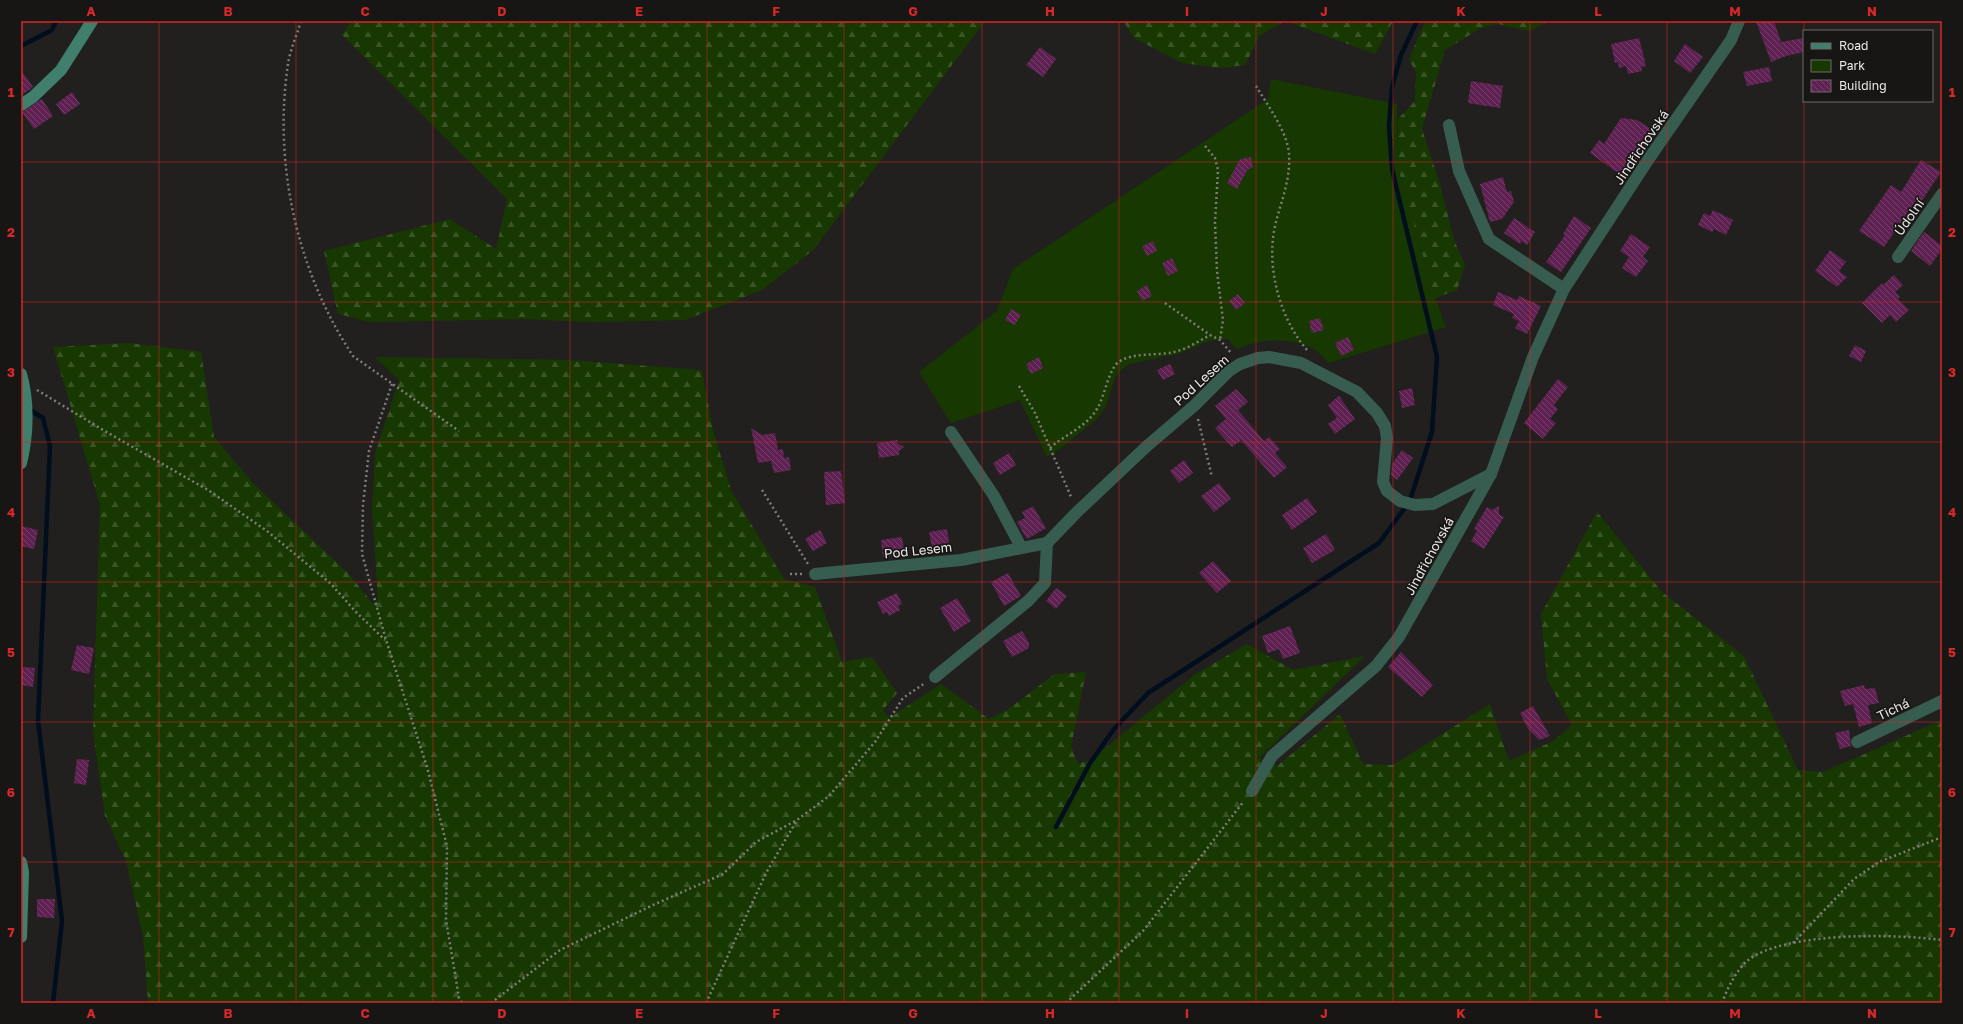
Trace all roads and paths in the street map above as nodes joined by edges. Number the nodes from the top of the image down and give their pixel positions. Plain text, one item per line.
1 (92, 21) edge
2 (301, 21) edge
3 (1739, 21) edge
4 (1256, 86) dead end
5 (21, 105) edge
6 (1449, 125) dead end
7 (1205, 146) dead end
8 (1942, 194) edge
9 (1898, 257) dead end
10 (1564, 289) junction
11 (1165, 303) dead end
12 (1210, 335) junction
13 (1220, 340) junction
14 (1312, 355) dead end
15 (1240, 364) junction
16 (392, 384) junction
17 (23, 385) edge
18 (1019, 386) dead end
19 (1195, 405) junction
20 (459, 431) dead end
21 (951, 432) dead end
22 (1050, 448) junction
23 (21, 463) edge
24 (1491, 474) junction
25 (1212, 477) dead end
26 (762, 490) dead end
27 (1077, 512) junction
28 (1047, 543) junction
29 (1022, 547) junction
30 (815, 574) joint
31 (386, 640) junction
32 (935, 677) joint
33 (1942, 701) edge
34 (1857, 742) dead end
35 (1252, 791) joint
36 (797, 820) junction
37 (1942, 837) edge
38 (21, 862) edge
39 (21, 937) edge
40 (1942, 940) edge
41 (1793, 943) junction
42 (462, 1003) edge
43 (491, 1003) edge
44 (706, 1003) edge
45 (1066, 1003) edge
46 (1722, 1003) edge

1 - 5 street
2 - 16 path
3 - 10 street, Jindřichovská
4 - 14 path
6 - 10 street
7 - 13 path
8 - 9 street, Údolní
10 - 24 street, Jindřichovská
11 - 12 path
12 - 13 path
12 - 22 path
13 - 15 path
15 - 19 street, Pod Lesem
15 - 24 street, Pod Lesem
16 - 20 path
16 - 31 path
17 - 23 street
17 - 31 path
18 - 22 path
19 - 25 path
19 - 27 street, Pod Lesem
21 - 29 street
22 - 27 path
24 - 35 street, Jindřichovská
26 - 30 path
27 - 28 street, Pod Lesem
28 - 29 street, Pod Lesem
28 - 32 street
29 - 30 street, Pod Lesem
31 - 42 path
32 - 36 path
33 - 34 street, Tichá
35 - 45 path
36 - 43 path
36 - 44 path
37 - 41 path
38 - 39 street
40 - 41 path
41 - 46 path

